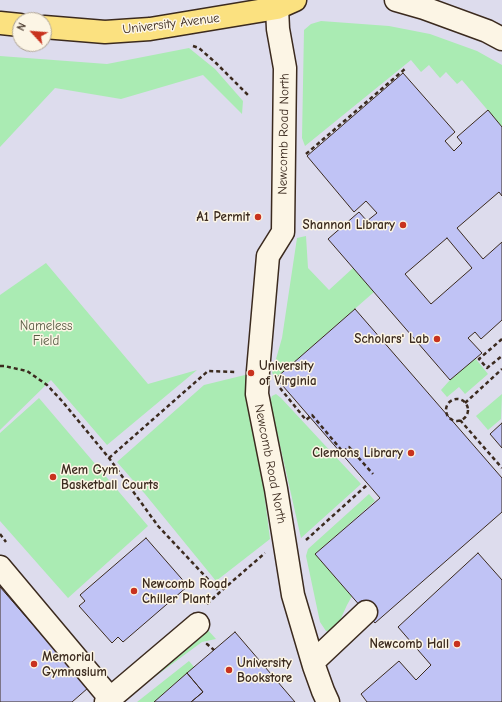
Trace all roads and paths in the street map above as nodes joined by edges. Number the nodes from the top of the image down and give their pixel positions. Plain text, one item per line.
1 (396, 0) edge
2 (286, 4) edge
3 (0, 23) edge
4 (12, 24) edge
5 (52, 28) edge
6 (497, 33) edge
7 (193, 46) dead end
8 (406, 68) dead end
9 (249, 96) dead end
10 (301, 150) dead end
11 (502, 339) edge
12 (502, 356) edge
13 (0, 366) edge
14 (502, 369) edge
15 (233, 372) dead end
16 (277, 384) dead end
17 (465, 403) junction
18 (460, 420) junction
19 (109, 458) junction
20 (502, 468) edge
21 (373, 474) dead end
22 (368, 484) dead end
23 (0, 534) edge
24 (6, 542) dead end
25 (302, 544) dead end
26 (266, 552) dead end
27 (0, 568) edge
28 (366, 612) dead end
29 (198, 624) dead end
30 (313, 662) junction
31 (108, 700) edge
32 (328, 702) edge

1 - 6 street
2 - 5 main road, University Avenue
2 - 30 street, Newcomb Road North
3 - 4 main road
7 - 9 path
8 - 10 path
11 - 12 path
13 - 19 path
14 - 17 path
15 - 19 path
16 - 21 path
17 - 18 path
17 - 18 path
18 - 20 path
19 - 26 path
22 - 25 path
23 - 24 path
27 - 31 street
28 - 30 street
29 - 31 street
30 - 32 street, Newcomb Road North

